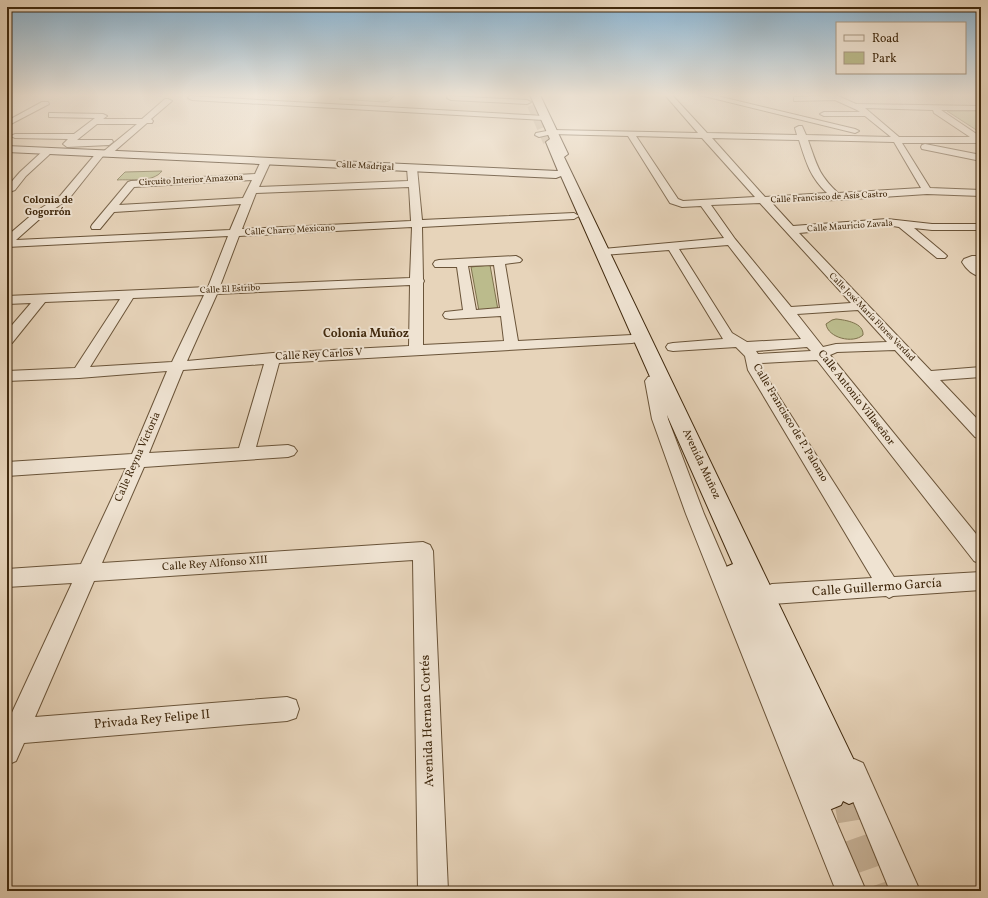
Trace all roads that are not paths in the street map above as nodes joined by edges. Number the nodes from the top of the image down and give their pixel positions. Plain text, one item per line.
1 (803, 136) edge
2 (71, 137) edge
3 (77, 137) joint
4 (125, 137) edge
5 (129, 137) edge
6 (566, 137) edge
7 (633, 137) edge
8 (706, 137) edge
9 (824, 137) edge
10 (883, 137) edge
11 (895, 137) edge
12 (548, 138) junction
13 (897, 140) junction
14 (980, 142) edge
15 (69, 143) junction
16 (7, 149) edge
17 (53, 151) junction
18 (108, 151) junction
19 (981, 158) edge
20 (266, 161) junction
21 (412, 168) junction
22 (556, 174) junction
23 (259, 177) junction
24 (414, 184) junction
25 (7, 190) edge
26 (252, 190) junction
27 (928, 191) junction
28 (981, 194) edge
29 (837, 197) junction
30 (247, 201) junction
31 (765, 201) junction
32 (705, 204) junction
33 (111, 209) junction
34 (574, 216) junction
35 (900, 223) junction
36 (417, 224) junction
37 (96, 227) dead end
38 (981, 227) edge
39 (790, 230) junction
40 (235, 233) junction
41 (731, 241) junction
42 (7, 243) edge
43 (597, 245) junction
44 (672, 246) junction
45 (941, 256) dead end
46 (516, 260) dead end
47 (981, 260) edge
48 (499, 261) junction
49 (462, 263) junction
50 (439, 264) dead end
51 (981, 273) edge
52 (418, 280) junction
53 (212, 289) junction
54 (130, 294) junction
55 (42, 298) junction
56 (7, 300) edge
57 (861, 306) junction
58 (787, 311) junction
59 (507, 312) junction
60 (470, 314) junction
61 (450, 315) dead end
62 (632, 339) junction
63 (7, 340) edge
64 (812, 342) junction
65 (512, 345) junction
66 (899, 346) junction
67 (673, 347) dead end
68 (416, 350) junction
69 (745, 350) junction
70 (822, 355) junction
71 (273, 358) junction
72 (177, 366) junction
73 (981, 372) edge
74 (79, 373) junction
75 (7, 376) edge
76 (928, 376) junction
77 (657, 379) junction
78 (981, 433) edge
79 (288, 451) dead end
80 (246, 453) junction
81 (138, 460) junction
82 (7, 469) edge
83 (423, 551) joint
84 (981, 555) edge
85 (87, 572) junction
86 (7, 578) edge
87 (981, 581) edge
88 (889, 588) junction
89 (772, 594) junction
90 (287, 709) dead end
91 (10, 738) edge
92 (839, 790) tunnel mouth
93 (433, 891) edge
94 (851, 891) edge
95 (905, 891) edge

1 - 29 street
2 - 3 street
3 - 15 street
4 - 18 street
5 - 18 street
6 - 12 street
7 - 32 street, Calle Francisco de Asís Castro
8 - 31 street, Calle José María Flores Verdad
9 - 13 street
10 - 13 street
11 - 13 street
12 - 22 street
12 - 43 street, Avenida Muñoz
13 - 14 street
13 - 19 street
13 - 27 street
15 - 17 street
15 - 18 street
16 - 17 street, Calle Madrigal
17 - 18 street, Calle Madrigal
17 - 25 street
18 - 20 street, Calle Madrigal
18 - 42 street
20 - 21 street, Calle Madrigal
20 - 23 street, Calle Reyna Victoria
21 - 22 street, Calle Madrigal
21 - 24 street
22 - 34 street
23 - 26 street, Calle Reyna Victoria
23 - 33 street, Circuito Interior Amazona
24 - 26 street
24 - 36 street
26 - 30 street, Calle Reyna Victoria
27 - 28 street, Calle Francisco de Asís Castro
27 - 29 street, Calle Francisco de Asís Castro
29 - 31 street, Calle Francisco de Asís Castro
30 - 33 street
30 - 40 street, Calle Reyna Victoria
31 - 32 street, Calle Francisco de Asís Castro
31 - 39 street, Calle José María Flores Verdad
32 - 41 street, Calle Antonio Villaseñor
33 - 37 street, Circuito Interior Amazona
34 - 36 street, Calle Charro Mexicano
34 - 43 street
35 - 38 street, Calle Mauricio Zavala
35 - 39 street, Calle Mauricio Zavala
35 - 45 street
36 - 40 street, Calle Charro Mexicano
36 - 52 street
39 - 57 street, Calle José María Flores Verdad
40 - 42 street, Calle Charro Mexicano
40 - 53 street, Calle Reyna Victoria
41 - 44 street
41 - 58 street, Calle Antonio Villaseñor
43 - 44 street
43 - 62 street, Avenida Muñoz
43 - 77 street, Avenida Muñoz
44 - 69 street, Calle Francisco de P. Palomo
46 - 48 street
47 - 51 street
48 - 49 street
48 - 59 street
49 - 50 street
49 - 60 street
52 - 53 street, Calle El Estribo
52 - 68 street
53 - 54 street, Calle El Estribo
53 - 72 street, Calle Reyna Victoria
54 - 55 street, Calle El Estribo
54 - 74 street
55 - 56 street, Calle El Estribo
55 - 63 street
57 - 58 street
57 - 66 street, Calle José María Flores Verdad
58 - 64 street, Calle Antonio Villaseñor
59 - 60 street
59 - 65 street
60 - 61 street
62 - 65 street, Calle Rey Carlos V
62 - 77 street, Avenida Muñoz
64 - 69 street
64 - 70 street, Calle Antonio Villaseñor
65 - 68 street, Calle Rey Carlos V
66 - 70 street
66 - 76 street, Calle José María Flores Verdad
67 - 69 street
68 - 71 street, Calle Rey Carlos V
69 - 70 street
69 - 88 street, Calle Francisco de P. Palomo
70 - 84 street, Calle Antonio Villaseñor
71 - 72 street, Calle Rey Carlos V
71 - 80 street
72 - 74 street, Calle Rey Carlos V
72 - 81 street, Calle Reyna Victoria
73 - 76 street
74 - 75 street, Calle Rey Carlos V
76 - 78 street, Calle José María Flores Verdad
77 - 89 street
77 - 92 street, Avenida Muñoz
77 - 94 street
79 - 80 street
80 - 81 street
81 - 82 street
81 - 85 street, Calle Reyna Victoria
83 - 85 street, Calle Rey Alfonso XIII
83 - 93 street, Avenida Hernan Cortés
85 - 86 street, Calle Rey Alfonso XIII
85 - 91 street, Calle Reyna Victoria
87 - 88 street, Calle Guillermo García
88 - 89 street, Calle Guillermo García
89 - 95 street
90 - 91 street, Privada Rey Felipe II

